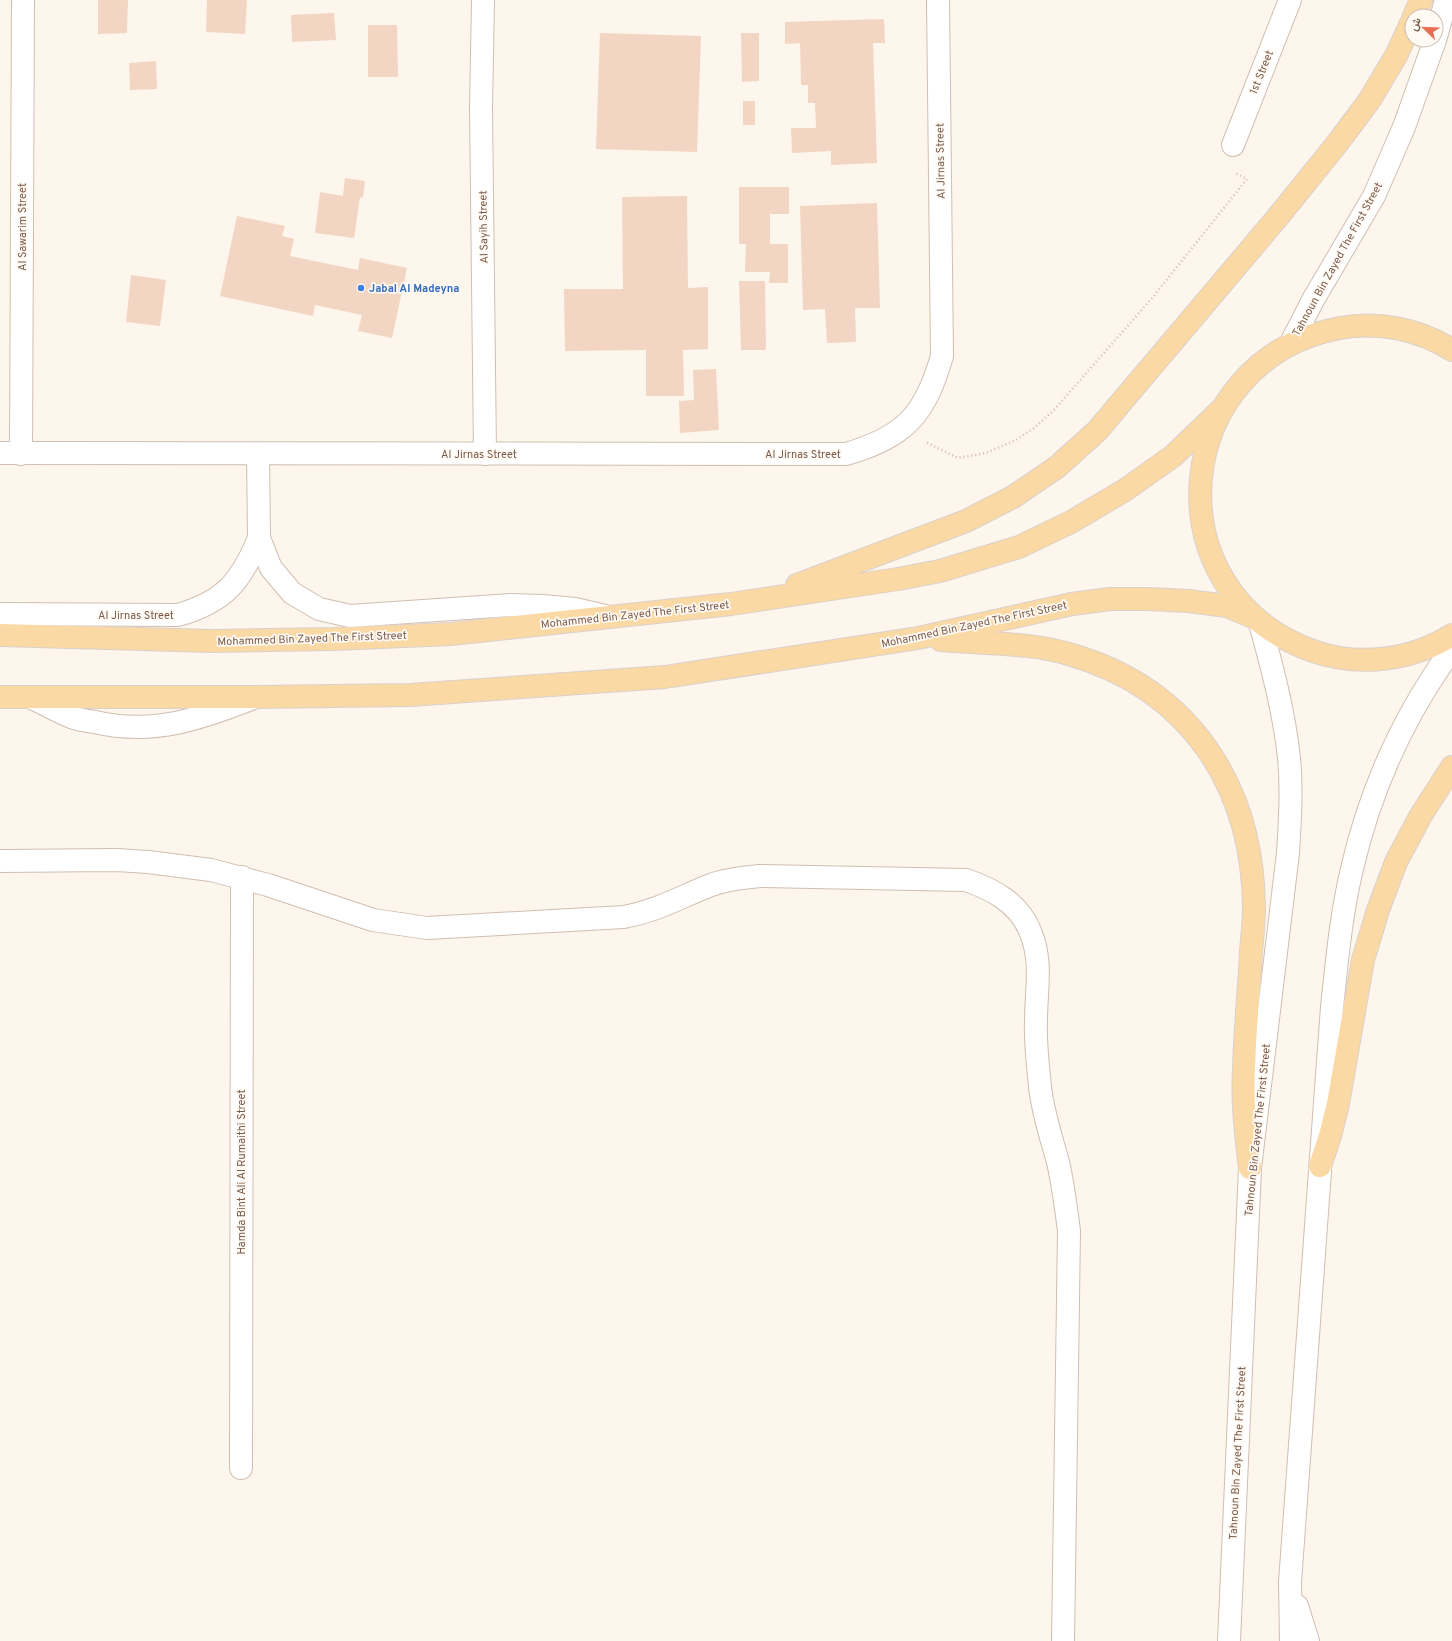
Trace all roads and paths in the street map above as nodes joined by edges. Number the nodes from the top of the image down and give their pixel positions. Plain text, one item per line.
1 (23, 0) edge
2 (483, 0) edge
3 (938, 0) edge
4 (1290, 0) edge
5 (1404, 39) edge
6 (1432, 48) edge
7 (1233, 145) joint
8 (1290, 343) junction
9 (1452, 350) edge
10 (1220, 411) junction
11 (899, 431) junction
12 (0, 453) edge
13 (21, 454) junction
14 (258, 454) junction
15 (485, 454) junction
16 (258, 538) junction
17 (756, 601) junction
18 (0, 614) edge
19 (606, 616) junction
20 (1256, 620) junction
21 (0, 635) edge
22 (1452, 635) edge
23 (918, 638) junction
24 (1452, 649) edge
25 (0, 697) edge
26 (30, 697) junction
27 (257, 697) junction
28 (1452, 767) edge
29 (0, 861) edge
30 (242, 877) junction
31 (1320, 1166) junction
32 (1250, 1168) junction
33 (241, 1468) dead end
34 (1290, 1582) junction
35 (1063, 1641) edge
36 (1229, 1641) edge
37 (1291, 1641) edge
38 (1308, 1641) edge

1 - 13 street, Al Sawarim Street
2 - 15 street, Al Sayih Street
3 - 11 street, Al Jirnas Street
4 - 7 street, 1st Street
5 - 17 main road
6 - 8 street, Tahnoun Bin Zayed The First Street
7 - 11 path
8 - 9 main road
8 - 10 main road
10 - 17 main road, Mohammed Bin Zayed The First Street
10 - 20 main road
11 - 15 street, Al Jirnas Street
12 - 13 street, Al Jirnas Street
13 - 14 street, Al Jirnas Street
14 - 15 street, Al Jirnas Street
14 - 16 street, Al Jirnas Street
16 - 18 street, Al Jirnas Street
16 - 19 street, Al Jirnas Street
17 - 19 main road, Mohammed Bin Zayed The First Street
19 - 21 main road, Mohammed Bin Zayed The First Street
20 - 22 main road
20 - 23 main road, Mohammed Bin Zayed The First Street
20 - 32 street, Tahnoun Bin Zayed The First Street
23 - 27 main road, Mohammed Bin Zayed The First Street
23 - 32 main road
24 - 31 street
25 - 26 main road, Mohammed Bin Zayed The First Street
26 - 27 main road, Mohammed Bin Zayed The First Street
26 - 27 street
28 - 31 main road
29 - 30 street
30 - 33 street, Hamda Bint Ali Al Rumaithi Street
30 - 35 street
31 - 34 street
32 - 36 street, Tahnoun Bin Zayed The First Street
34 - 37 street
34 - 38 street

